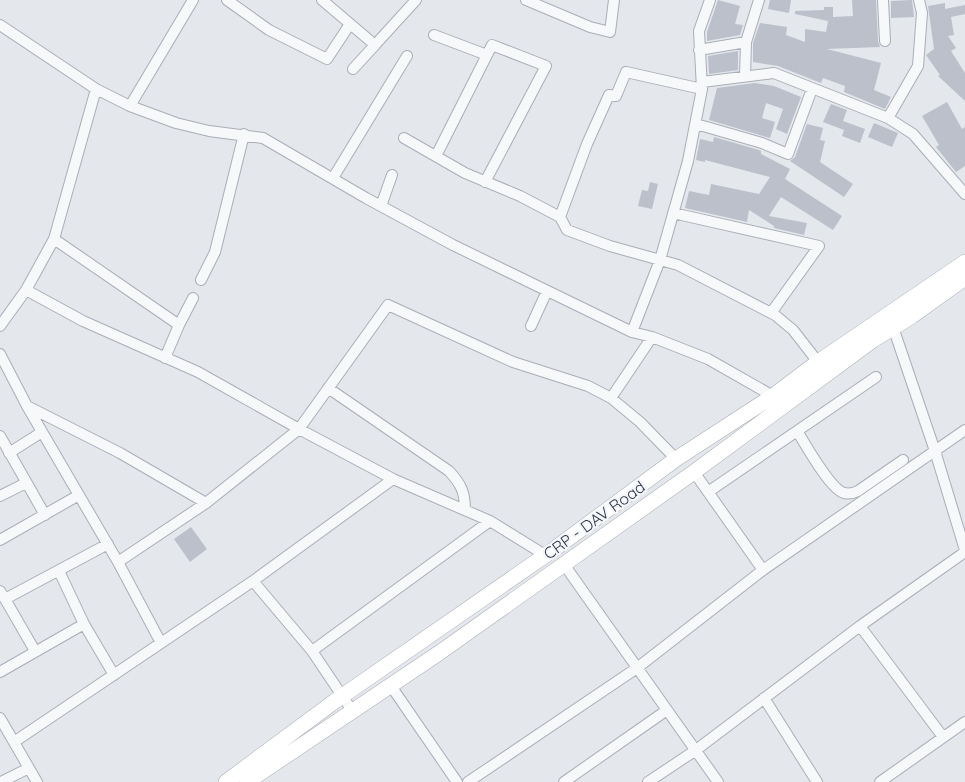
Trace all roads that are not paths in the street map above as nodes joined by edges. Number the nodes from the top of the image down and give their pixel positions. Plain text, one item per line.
1 (192, 0) edge
2 (227, 0) edge
3 (322, 0) edge
4 (416, 0) edge
5 (526, 0) edge
6 (614, 0) edge
7 (710, 0) edge
8 (759, 0) edge
9 (883, 0) edge
10 (919, 0) edge
11 (350, 24) junction
12 (0, 25) edge
13 (434, 35) dead end
14 (885, 41) dead end
15 (746, 42) junction
16 (375, 45) junction
17 (699, 50) junction
18 (487, 55) junction
19 (407, 56) dead end
20 (353, 69) dead end
21 (745, 76) junction
22 (702, 85) junction
23 (96, 89) junction
24 (812, 89) junction
25 (130, 106) junction
26 (888, 117) junction
27 (696, 124) junction
28 (244, 134) junction
29 (404, 138) dead end
30 (436, 156) junction
31 (392, 175) dead end
32 (333, 178) junction
33 (484, 182) junction
34 (965, 194) edge
35 (381, 206) junction
36 (673, 213) junction
37 (560, 217) junction
38 (54, 239) junction
39 (660, 260) junction
40 (965, 262) edge
41 (965, 278) edge
42 (201, 280) dead end
43 (26, 290) junction
44 (547, 291) junction
45 (193, 298) dead end
46 (771, 313) junction
47 (178, 325) junction
48 (0, 326) edge
49 (531, 326) dead end
50 (893, 327) junction
51 (632, 332) junction
52 (652, 337) junction
53 (0, 354) edge
54 (165, 358) junction
55 (818, 362) junction
56 (876, 377) dead end
57 (328, 388) junction
58 (773, 396) junction
59 (611, 398) junction
60 (27, 406) junction
61 (299, 429) junction
62 (965, 430) edge
63 (797, 431) junction
64 (42, 432) junction
65 (0, 437) edge
66 (935, 451) junction
67 (9, 453) junction
68 (676, 459) junction
69 (903, 460) dead end
70 (694, 472) junction
71 (393, 479) junction
72 (27, 483) junction
73 (708, 492) junction
74 (79, 495) junction
75 (0, 496) edge
76 (625, 497) junction
77 (206, 503) junction
78 (465, 510) junction
79 (635, 514) junction
80 (45, 515) junction
81 (490, 521) junction
82 (0, 540) edge
83 (108, 544) junction
84 (965, 551) edge
85 (545, 555) junction
86 (118, 562) junction
87 (563, 563) junction
88 (763, 570) junction
89 (58, 571) junction
90 (253, 581) junction
91 (3, 595) edge
92 (84, 624) junction
93 (860, 626) junction
94 (161, 643) junction
95 (35, 651) junction
96 (312, 651) junction
97 (637, 668) junction
98 (0, 672) edge
99 (114, 675) junction
100 (391, 686) junction
101 (343, 695) junction
102 (764, 698) junction
103 (667, 710) junction
104 (353, 712) junction
105 (0, 718) edge
106 (965, 722) edge
107 (944, 737) junction
108 (14, 742) junction
109 (696, 750) junction
110 (29, 768) junction
111 (1, 782) edge
112 (37, 782) edge
113 (226, 782) edge
114 (247, 782) edge
115 (457, 782) edge
116 (468, 782) edge
117 (564, 782) edge
118 (648, 782) edge
119 (718, 782) edge
120 (817, 782) edge
121 (880, 782) edge

1 - 25 street
2 - 11 street
3 - 11 street
4 - 16 street
5 - 6 street
7 - 17 street
8 - 15 street
9 - 14 street
10 - 26 street
11 - 16 street
12 - 23 street
13 - 18 street
15 - 17 street
15 - 21 street
16 - 20 street
17 - 22 street
18 - 30 street
18 - 33 street
19 - 32 street
21 - 22 street
21 - 24 street
22 - 27 street
22 - 37 street
23 - 25 street
23 - 38 street
24 - 26 street
24 - 27 street
25 - 28 street
26 - 34 street
27 - 36 street
28 - 32 street
28 - 42 street
29 - 30 street
30 - 33 street
31 - 35 street
32 - 35 street
33 - 37 street
35 - 44 street
36 - 39 street
36 - 46 street
37 - 39 street
38 - 43 street
38 - 47 street
39 - 46 street
39 - 51 street
40 - 55 street, CRP - DAV Road
41 - 50 street, CRP - DAV Road
43 - 48 street
43 - 54 street
44 - 49 street
44 - 51 street
45 - 47 street
46 - 55 street
47 - 54 street
50 - 66 street
50 - 70 street, CRP - DAV Road
51 - 52 street
52 - 58 street
52 - 59 street
53 - 60 street
54 - 61 street
55 - 58 street, CRP - DAV Road
56 - 63 street
57 - 59 street
57 - 61 street
57 - 78 street
58 - 68 street, CRP - DAV Road
59 - 68 street
60 - 64 street
60 - 77 street
61 - 71 street
61 - 77 street
62 - 66 street
63 - 69 street
63 - 73 street
64 - 67 street
64 - 74 street
65 - 67 street
66 - 84 street
66 - 88 street
67 - 72 street
68 - 76 street, CRP - DAV Road
70 - 73 street
70 - 79 street, CRP - DAV Road
71 - 78 street
71 - 90 street
72 - 75 street
72 - 80 street
73 - 88 street
74 - 80 street
74 - 83 street
76 - 79 street
76 - 85 street, CRP - DAV Road
77 - 86 street
78 - 81 street
79 - 87 street, CRP - DAV Road
80 - 82 street
81 - 85 street
81 - 96 street
83 - 86 street
83 - 89 street
84 - 93 street
85 - 101 street, CRP - DAV Road
86 - 94 street
87 - 97 street
87 - 100 street, CRP - DAV Road
88 - 97 street
89 - 91 street
89 - 92 street
90 - 94 street
90 - 96 street
91 - 95 street
92 - 95 street
92 - 99 street
93 - 102 street
93 - 107 street
94 - 99 street
95 - 98 street
96 - 101 street
97 - 103 street
97 - 116 street
99 - 108 street
100 - 104 street, CRP - DAV Road
100 - 115 street
101 - 104 street
101 - 113 street, CRP - DAV Road
102 - 109 street
102 - 120 street
103 - 109 street
103 - 117 street
104 - 114 street, CRP - DAV Road
105 - 108 street
106 - 107 street
107 - 121 street
108 - 110 street
109 - 118 street
109 - 119 street
110 - 111 street
110 - 112 street

